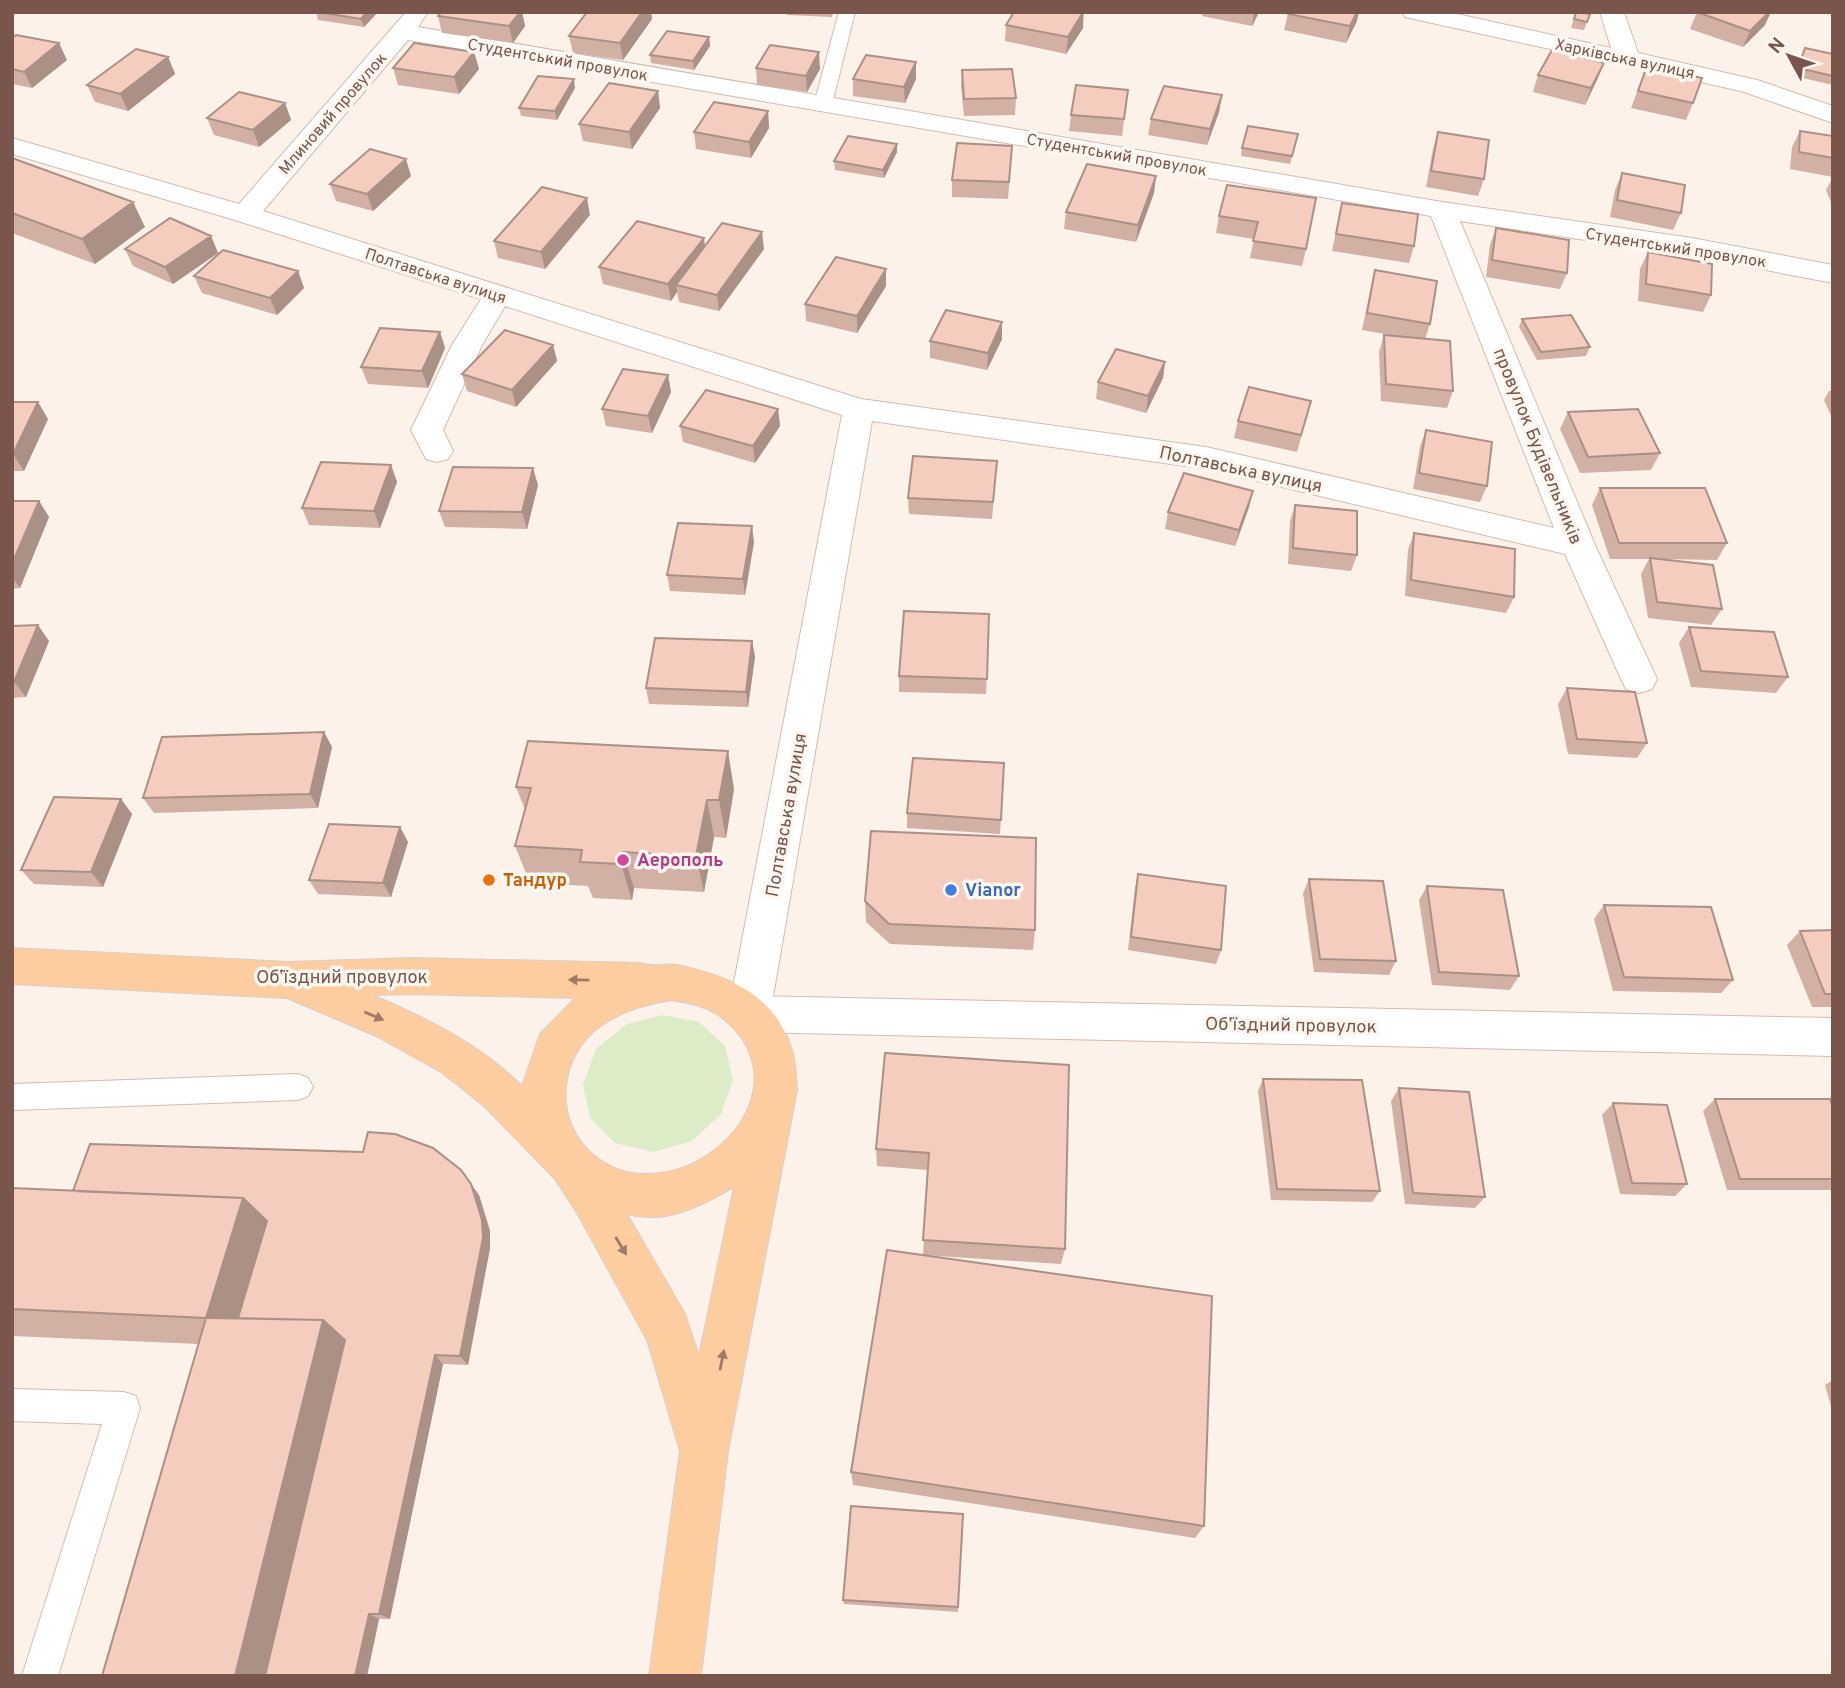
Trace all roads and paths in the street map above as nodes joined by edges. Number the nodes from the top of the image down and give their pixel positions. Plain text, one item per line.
1 (846, 12) edge
2 (1414, 12) edge
3 (1612, 12) edge
4 (410, 22) edge
5 (1627, 58) junction
6 (823, 104) junction
7 (1833, 115) edge
8 (12, 146) edge
9 (1443, 210) junction
10 (245, 214) junction
11 (1833, 274) edge
12 (498, 295) junction
13 (859, 409) junction
14 (437, 451) dead end
15 (1578, 545) junction
16 (1639, 679) dead end
17 (12, 966) edge
18 (289, 980) junction
19 (671, 982) junction
20 (749, 1014) junction
21 (1833, 1037) edge
22 (298, 1087) dead end
23 (776, 1090) junction
24 (12, 1097) edge
25 (571, 1168) junction
26 (12, 1405) edge
27 (705, 1451) junction
28 (40, 1676) edge
29 (675, 1676) edge

1 - 6 lane
2 - 5 street, Харківська вулиця
3 - 5 street
4 - 6 street, Студентський провулок
4 - 10 street, Млиновий провулок
5 - 7 street, Харківська вулиця
6 - 9 street, Студентський провулок
8 - 10 street, Полтавська вулиця
9 - 11 street, Студентський провулок
9 - 15 street, провулок Будівельників
10 - 12 street, Полтавська вулиця
12 - 13 street, Полтавська вулиця
12 - 14 street
13 - 15 street, Полтавська вулиця
13 - 20 street, Полтавська вулиця
15 - 16 street, провулок Будівельників
17 - 18 main road, Обʼїздний провулок
19 -> 18 main road, Обʼїздний провулок
18 -> 25 main road
19 - 20 main road
19 - 25 main road
20 - 21 street, Обʼїздний провулок
20 - 23 main road
22 - 24 lane
23 - 25 main road
27 -> 23 main road
25 -> 27 main road
26 - 28 lane
27 - 29 main road

